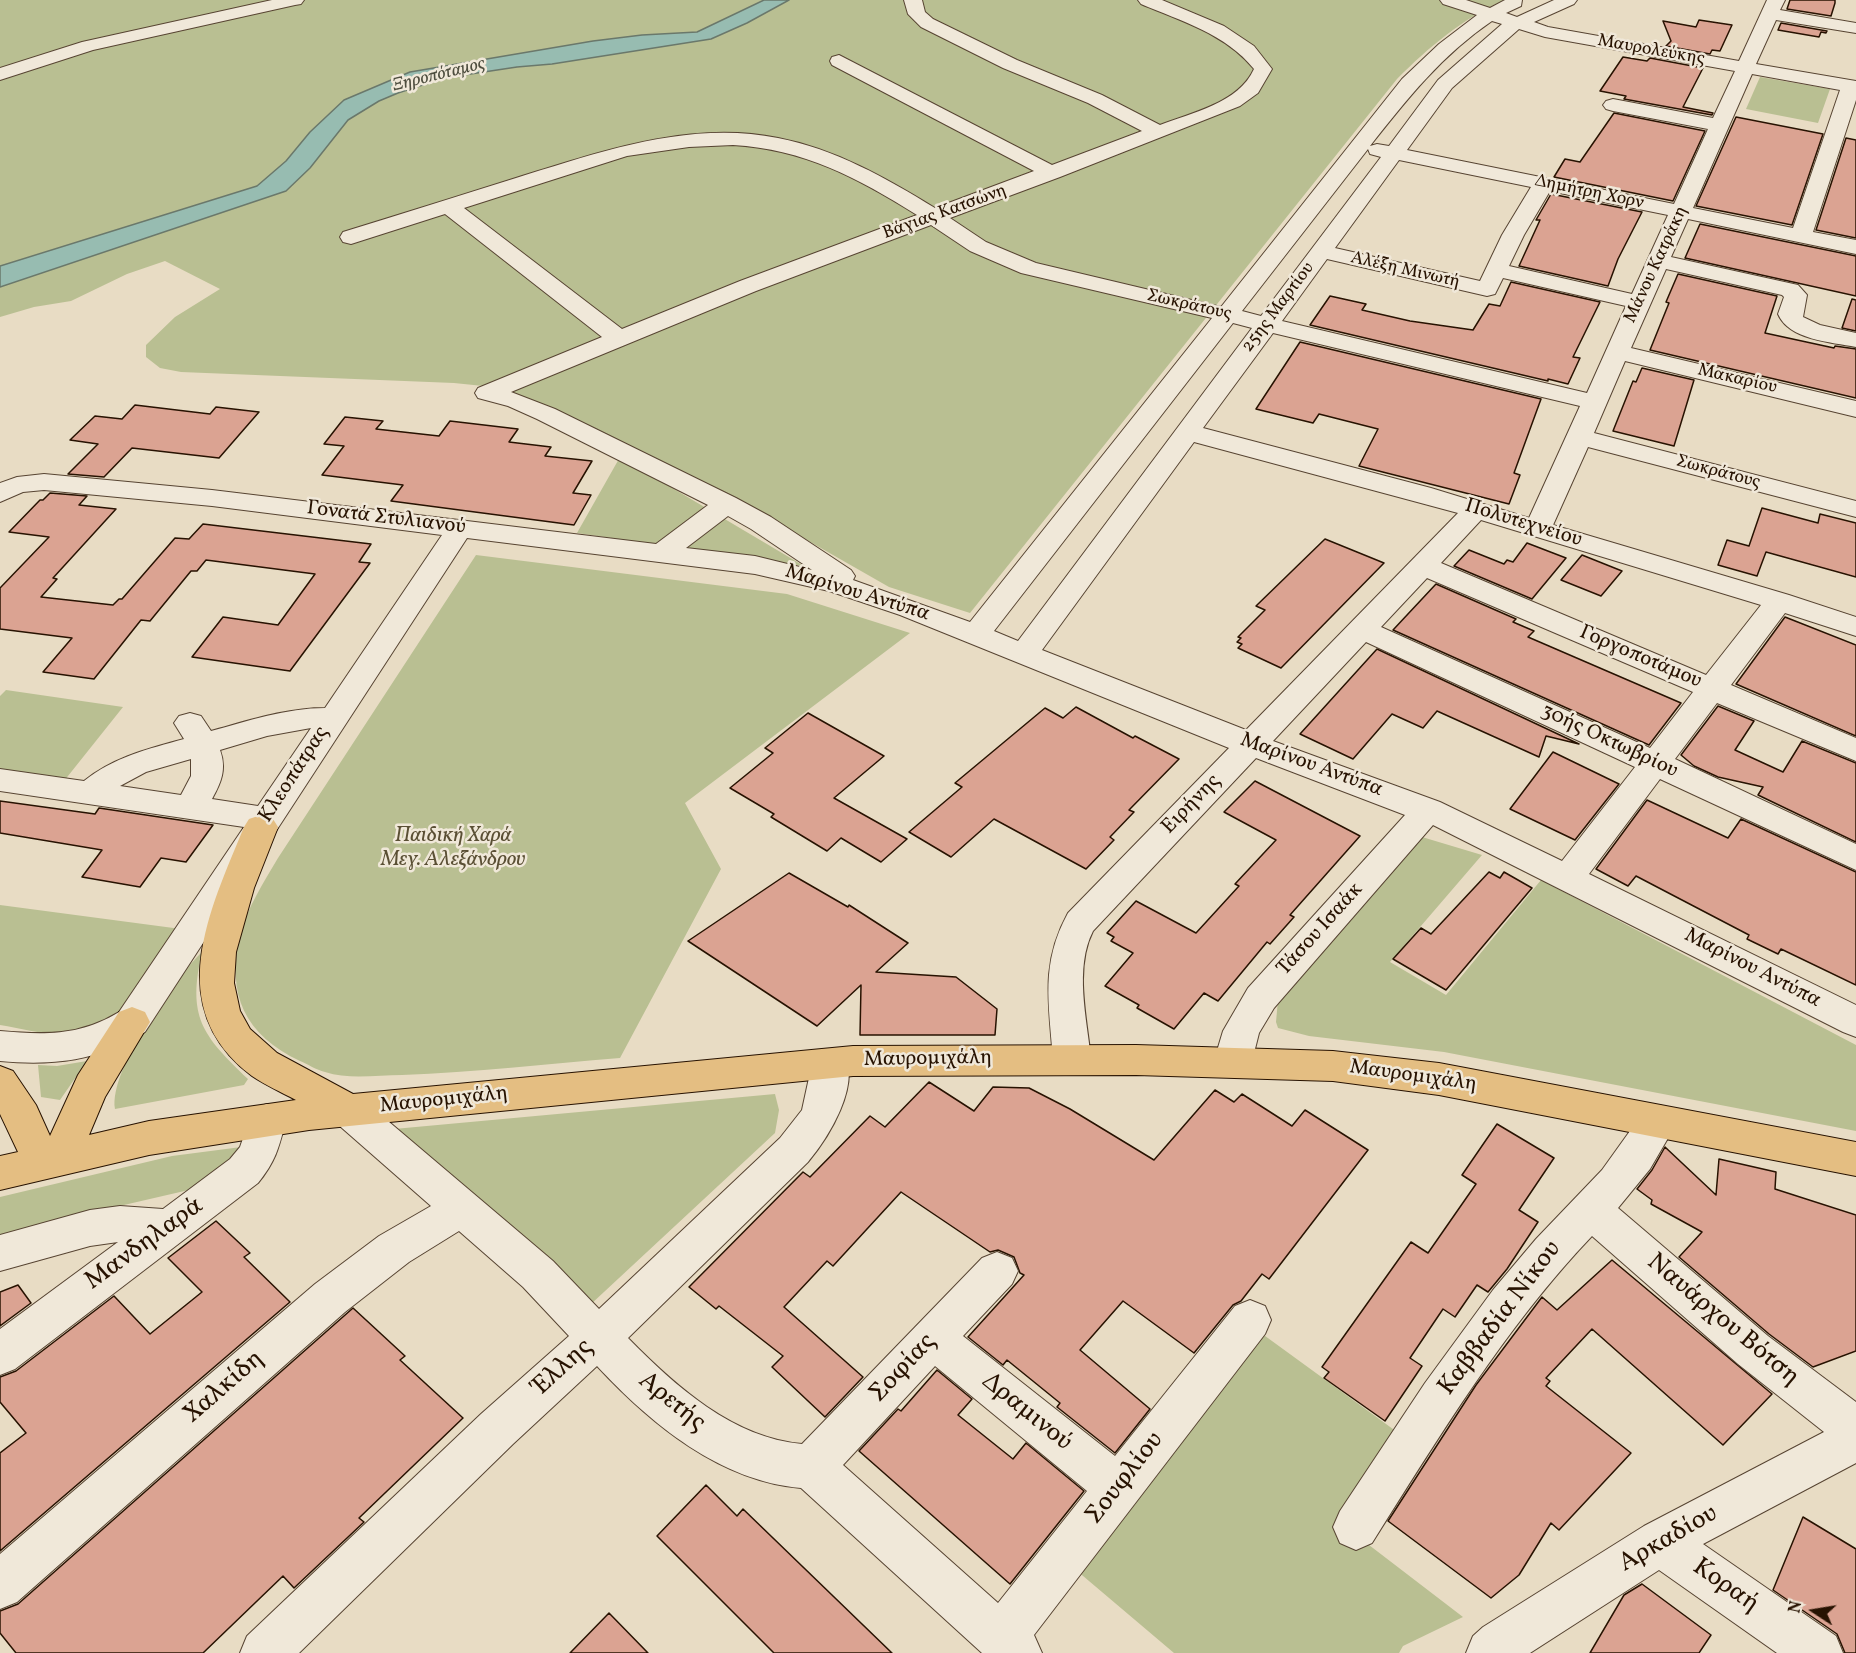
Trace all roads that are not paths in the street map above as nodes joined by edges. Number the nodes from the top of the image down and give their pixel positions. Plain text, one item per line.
1 (295, 0) edge
2 (913, 0) edge
3 (1147, 0) edge
4 (1449, 0) edge
5 (1521, 0) edge
6 (1568, 0) edge
7 (1772, 7) edge
8 (1489, 15) junction
9 (1515, 24) junction
10 (1856, 28) edge
11 (839, 62) dead end
12 (1746, 67) junction
13 (0, 74) edge
14 (1854, 86) edge
15 (1613, 105) dead end
16 (1720, 125) junction
17 (1159, 132) junction
18 (1357, 148) junction
19 (1395, 153) junction
20 (1053, 173) junction
21 (1544, 183) junction
22 (447, 205) junction
23 (1682, 212) junction
24 (934, 216) junction
25 (1801, 236) junction
26 (351, 237) dead end
27 (1856, 248) edge
28 (1321, 251) junction
29 (1658, 261) junction
30 (1493, 279) junction
31 (1640, 302) junction
32 (1227, 315) junction
33 (1267, 324) junction
34 (618, 338) junction
35 (1856, 340) edge
36 (1617, 352) junction
37 (1595, 402) junction
38 (1856, 409) edge
39 (1186, 432) junction
40 (1580, 436) junction
41 (0, 494) edge
42 (727, 504) junction
43 (1856, 509) edge
44 (1476, 510) junction
45 (460, 528) junction
46 (1538, 528) junction
47 (662, 553) junction
48 (744, 563) joint
49 (1424, 566) junction
50 (868, 594) junction
51 (1779, 601) junction
52 (1856, 627) edge
53 (1361, 629) junction
54 (976, 634) junction
55 (1024, 653) junction
56 (1712, 689) junction
57 (332, 718) junction
58 (197, 733) junction
59 (1250, 744) junction
60 (1856, 750) edge
61 (1655, 763) junction
62 (0, 780) edge
63 (90, 793) junction
64 (189, 807) junction
65 (1428, 810) junction
66 (264, 823) junction
67 (1856, 858) edge
68 (1568, 877) junction
69 (132, 1022) junction
70 (1856, 1022) edge
71 (0, 1046) edge
72 (1072, 1059) junction
73 (1233, 1061) junction
74 (831, 1064) junction
75 (0, 1082) edge
76 (0, 1094) edge
77 (348, 1110) junction
78 (267, 1120) junction
79 (1659, 1121) junction
80 (53, 1159) junction
81 (1856, 1159) edge
82 (0, 1173) edge
83 (462, 1208) junction
84 (1590, 1209) junction
85 (170, 1227) junction
86 (0, 1253) edge
87 (997, 1271) dead end
88 (1250, 1320) dead end
89 (599, 1336) junction
90 (933, 1338) junction
91 (0, 1355) edge
92 (1856, 1429) edge
93 (1856, 1439) edge
94 (811, 1467) junction
95 (1119, 1488) junction
96 (1356, 1527) dead end
97 (1660, 1542) junction
98 (0, 1586) edge
99 (1009, 1646) edge
100 (264, 1653) edge
101 (1490, 1653) edge
102 (1819, 1653) edge

1 - 13 street
2 - 17 street
3 - 17 street, Βάγιας Κατσώνη
4 - 8 street, Μαυρολεύκης
5 - 8 street, 25ης Μαρτίου
6 - 9 street, 25ης Μαρτίου
7 - 10 street
7 - 12 street, Μάνου Κατράκη
8 - 9 street, Μαυρολεύκης
8 - 18 street, 25ης Μαρτίου
9 - 12 street, Μαυρολεύκης
9 - 19 street, 25ης Μαρτίου
11 - 20 street
12 - 14 street, Μαυρολεύκης
12 - 16 street, Μάνου Κατράκη
14 - 25 street
15 - 16 street
16 - 23 street, Μάνου Κατράκη
17 - 20 street, Βάγιας Κατσώνη
18 - 19 street, Δημήτρη Χορν
18 - 32 street, 25ης Μαρτίου
19 - 21 street, Δημήτρη Χορν
19 - 28 street, 25ης Μαρτίου
20 - 24 street, Βάγιας Κατσώνη
21 - 23 street, Δημήτρη Χορν
21 - 30 street
22 - 24 street, Σωκράτους
22 - 26 street, Σωκράτους
22 - 34 street
23 - 25 street, Δημήτρη Χορν
23 - 29 street, Μάνου Κατράκη
24 - 32 street, Σωκράτους
24 - 34 street, Βάγιας Κατσώνη
25 - 27 street, Δημήτρη Χορν
28 - 30 street, Αλέξη Μινωτή
28 - 33 street, 25ης Μαρτίου
29 - 31 street, Μάνου Κατράκη
29 - 35 street
30 - 31 street, Αλέξη Μινωτή
31 - 36 street, Μάνου Κατράκη
32 - 33 street, Σωκράτους
32 - 54 street, 25ης Μαρτίου
33 - 37 street, Σωκράτους
33 - 39 street, 25ης Μαρτίου
34 - 42 street, Βάγιας Κατσώνη
36 - 37 street, Μάνου Κατράκη
36 - 38 street, Μακαρίου
37 - 40 street, Μάνου Κατράκη
39 - 44 street, Πολυτεχνείου
39 - 55 street, 25ης Μαρτίου
40 - 43 street, Σωκράτους
40 - 46 street, Μάνου Κατράκη
41 - 45 street, Γονατά Στυλιανού
42 - 47 street
42 - 50 street
44 - 46 street, Πολυτεχνείου
44 - 49 street, Ειρήνης
45 - 47 street, Γονατά Στυλιανού
45 - 57 street, Κλεοπάτρας
46 - 51 street, Πολυτεχνείου
47 - 48 street, Γονατά Στυλιανού
48 - 50 street, Μαρίνου Αντύπα
49 - 53 street, Ειρήνης
49 - 56 street, Γοργοποτάμου
50 - 54 street, Μαρίνου Αντύπα
51 - 52 street, Πολυτεχνείου
51 - 56 street
53 - 59 street, Ειρήνης
53 - 61 street, 30ής Οκτωβρίου
54 - 55 street, Μαρίνου Αντύπα
55 - 59 street, Μαρίνου Αντύπα
56 - 60 street, Γοργοποτάμου
56 - 61 street
57 - 58 street
57 - 66 street, Κλεοπάτρας
58 - 63 street
58 - 64 street
59 - 65 street, Μαρίνου Αντύπα
59 - 72 street, Ειρήνης
61 - 67 street, 30ής Οκτωβρίου
61 - 68 street
62 - 63 street
63 - 64 street
64 - 66 street
65 - 68 street, Μαρίνου Αντύπα
65 - 73 street, Τάσου Ισαάκ
66 - 69 street, Κλεοπάτρας
66 - 77 main road
68 - 70 street, Μαρίνου Αντύπα
69 - 71 street
69 - 80 main road
72 - 73 main road, Μαυρομιχάλη
72 - 74 main road, Μαυρομιχάλη
73 - 79 main road, Μαυρομιχάλη
74 - 77 main road, Μαυρομιχάλη
74 - 89 street, Έλλης
75 - 76 main road
75 - 80 main road
77 - 78 main road, Μαυρομιχάλη
77 - 83 street, Αρετής
78 - 80 main road, Μαυρομιχάλη
78 - 85 street, Μανδηλαρά
79 - 81 main road, Μαυρομιχάλη
79 - 84 street, Καββαδία Νίκου
80 - 82 main road, Μαυρομιχάλη
83 - 89 street, Αρετής
83 - 98 street, Χαλκίδη
84 - 92 street, Ναυάρχου Βότση
84 - 96 street, Καββαδία Νίκου
85 - 86 street
85 - 91 street, Μανδηλαρά
87 - 90 street, Σοφίας
88 - 95 street, Σουφλίου
89 - 94 street, Αρετής
89 - 100 street, Έλλης
90 - 94 street, Σοφίας
90 - 95 street, Δραμινού
93 - 97 street, Αρκαδίου
94 - 99 street
95 - 99 street, Σουφλίου
97 - 101 street, Αρκαδίου
97 - 102 street, Κοραή

